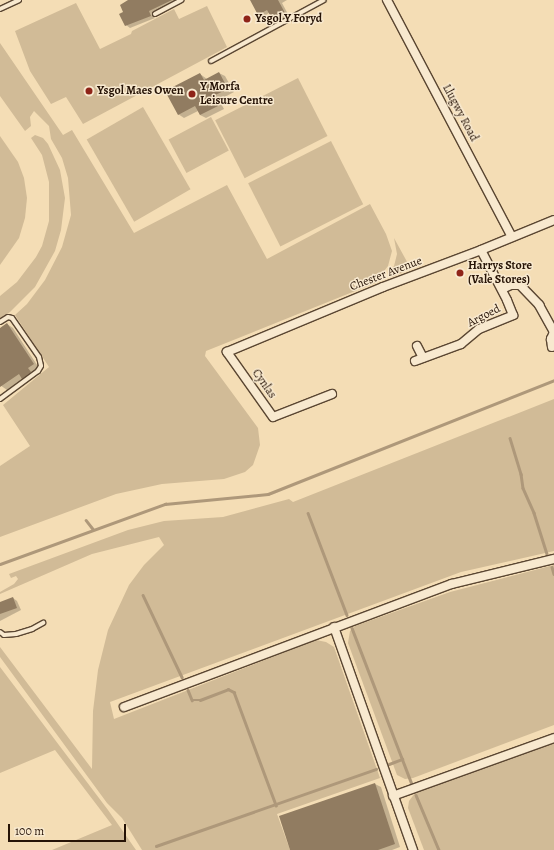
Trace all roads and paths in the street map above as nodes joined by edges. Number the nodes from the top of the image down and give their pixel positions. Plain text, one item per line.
1 (19, 0) edge
2 (181, 0) edge
3 (324, 0) edge
4 (387, 0) edge
5 (0, 9) edge
6 (155, 14) dead end
7 (211, 61) dead end
8 (554, 220) edge
9 (512, 237) junction
10 (481, 250) junction
11 (502, 289) junction
12 (0, 322) edge
13 (554, 332) edge
14 (417, 346) dead end
15 (552, 347) dead end
16 (227, 352) joint
17 (332, 394) dead end
18 (0, 400) edge
19 (554, 560) edge
20 (42, 623) dead end
21 (334, 627) junction
22 (0, 632) edge
23 (124, 707) dead end
24 (554, 738) edge
25 (393, 796) junction
26 (413, 850) edge

1 - 5 lane
2 - 6 lane
3 - 7 lane
4 - 9 street, Llugwy Road
8 - 9 street, Chester Avenue
9 - 10 street, Chester Avenue
10 - 11 street, Argoed
10 - 16 street, Chester Avenue
11 - 13 street
11 - 14 street, Argoed
12 - 18 lane
13 - 15 street
16 - 17 street, Cynlas
19 - 21 street
20 - 22 lane
21 - 23 street
21 - 25 street
24 - 25 street
25 - 26 street

